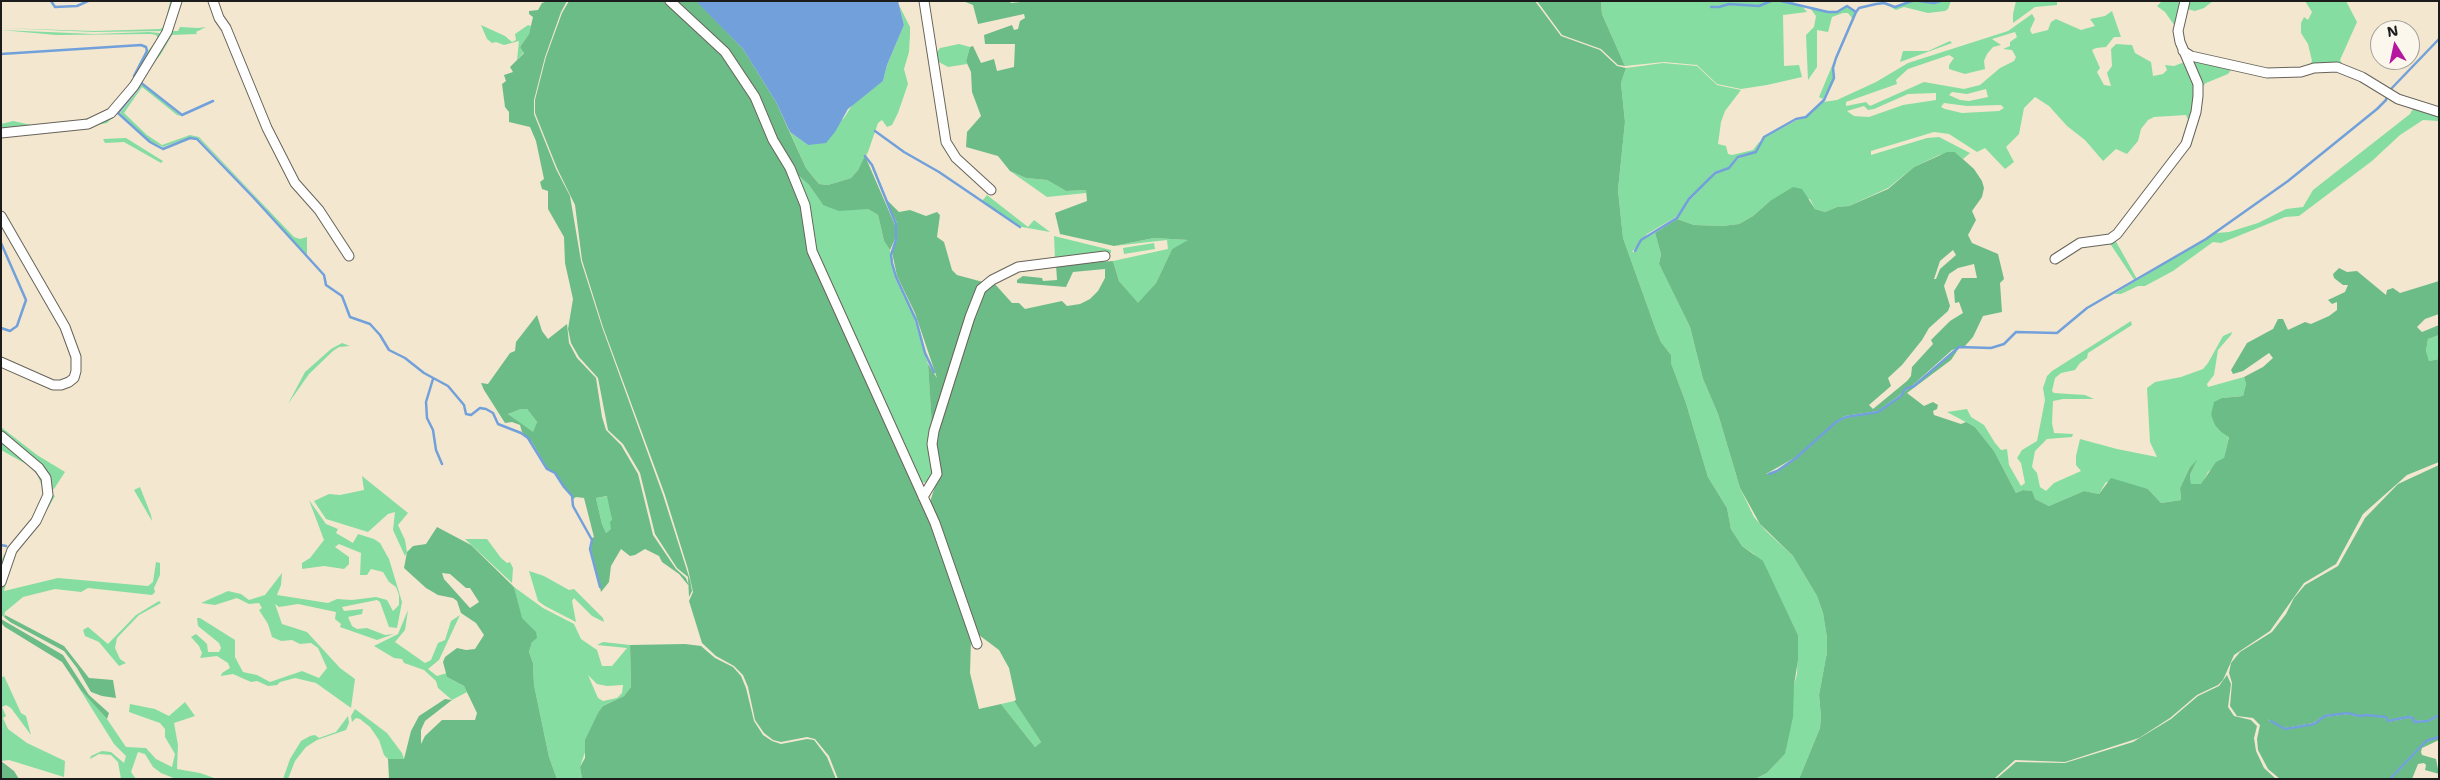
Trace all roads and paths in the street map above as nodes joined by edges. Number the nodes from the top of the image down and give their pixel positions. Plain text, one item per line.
1 (177, 1) edge
2 (213, 1) edge
3 (670, 1) edge
4 (924, 1) edge
5 (2185, 1) edge
6 (2183, 50) junction
7 (2439, 112) edge
8 (1, 133) edge
9 (991, 190) dead end
10 (1, 216) edge
11 (349, 256) dead end
12 (1106, 256) dead end
13 (2055, 259) dead end
14 (1, 362) edge
15 (1, 436) edge
16 (923, 496) junction
17 (1, 582) edge
18 (977, 644) dead end

1 - 8 street
2 - 11 street
3 - 16 street
4 - 9 street
5 - 6 street
6 - 7 street
6 - 13 street
10 - 14 street
12 - 16 street
15 - 17 street
16 - 18 street

